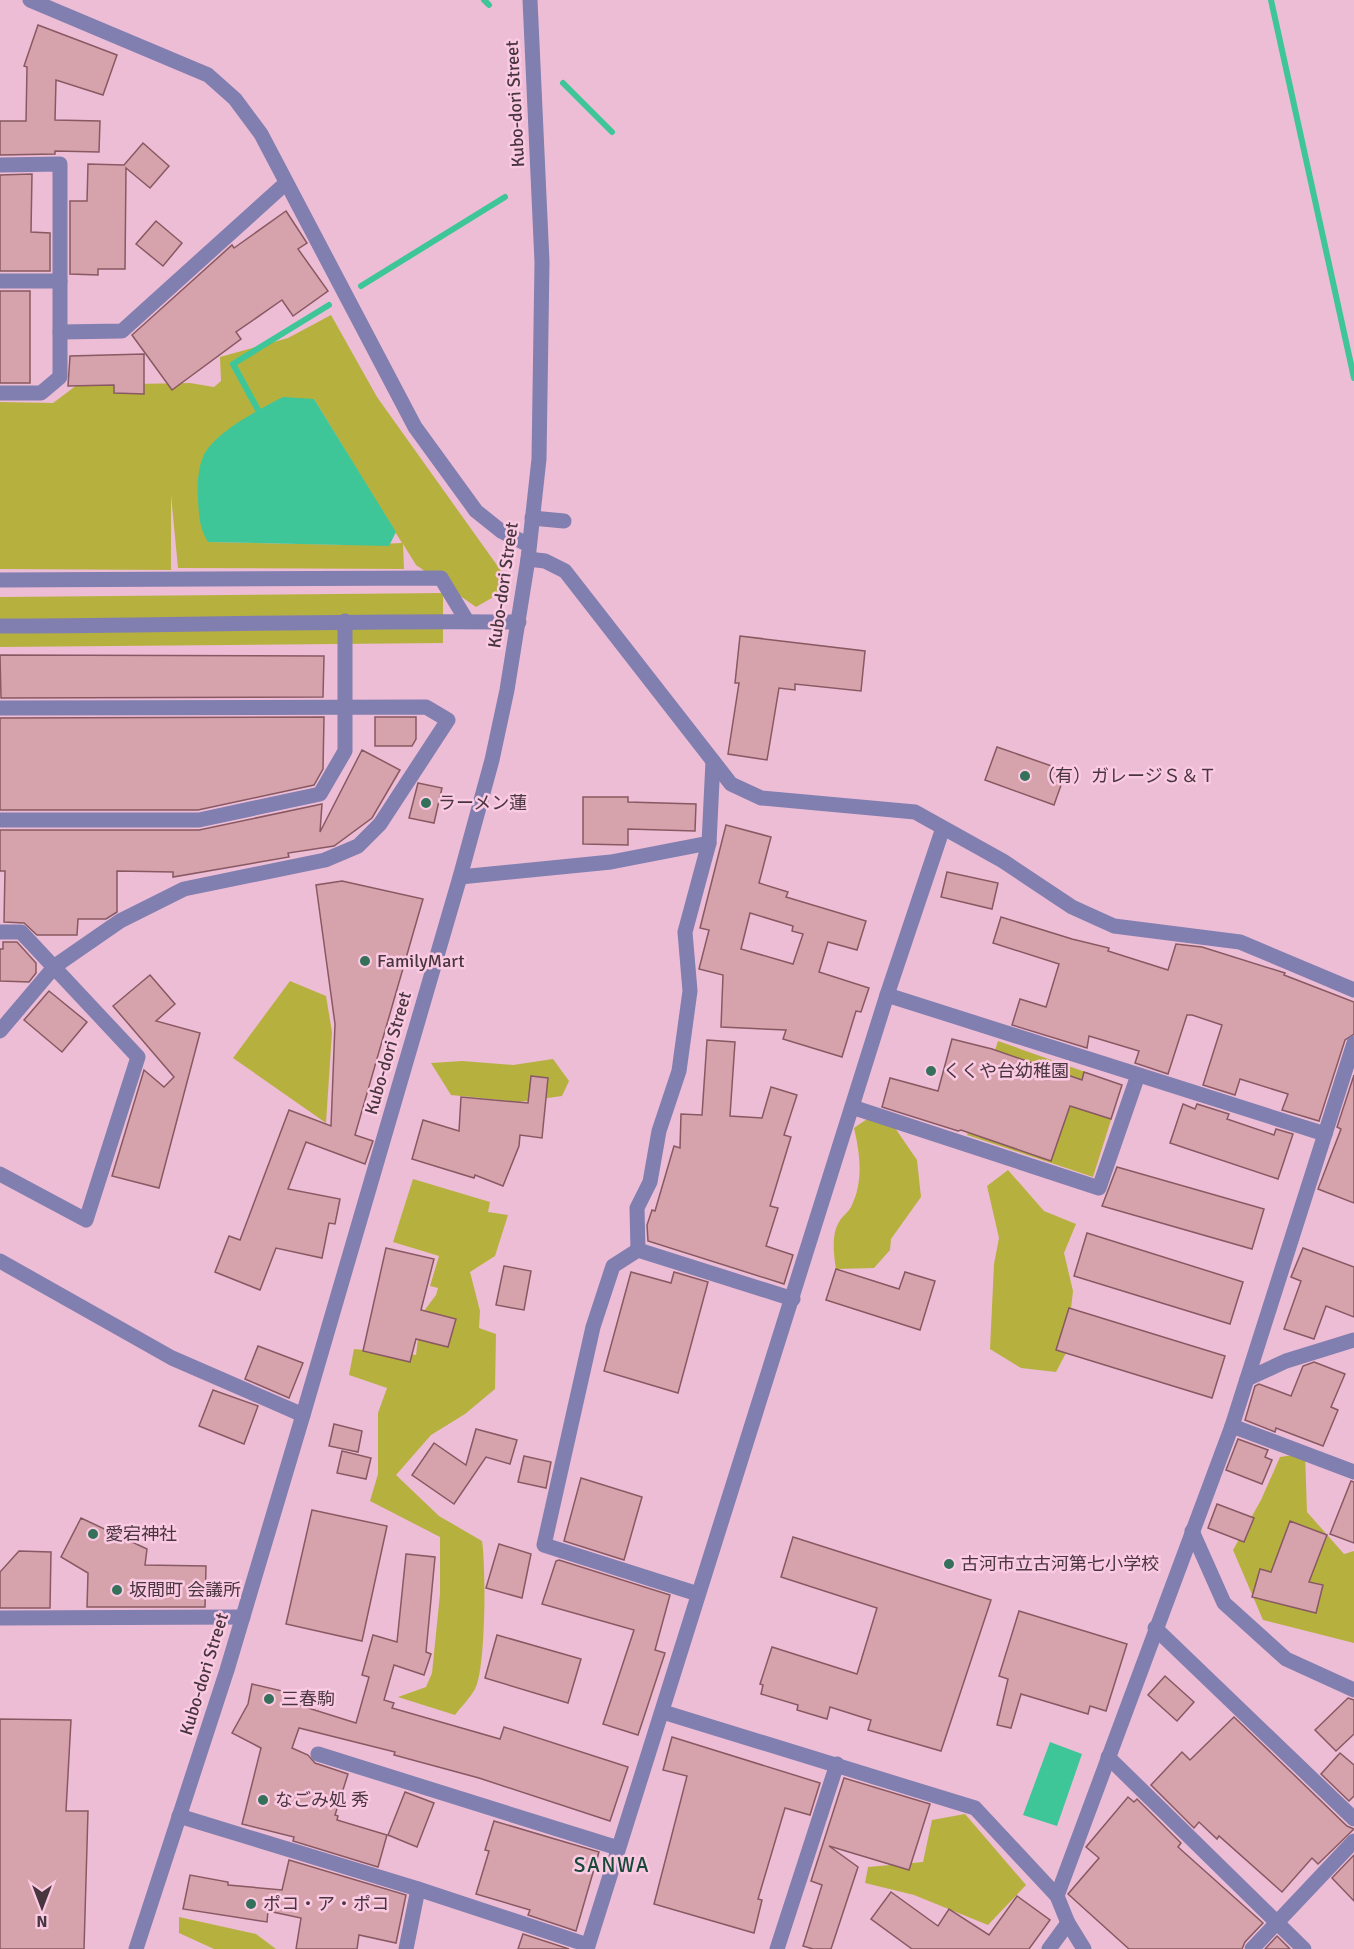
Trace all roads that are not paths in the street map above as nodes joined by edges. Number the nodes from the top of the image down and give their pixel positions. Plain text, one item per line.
1 (30, 0) edge
2 (530, 0) edge
3 (0, 165) edge
4 (286, 183) junction
5 (0, 281) edge
6 (60, 281) junction
7 (60, 332) junction
8 (0, 393) edge
9 (532, 518) junction
10 (564, 521) dead end
11 (528, 552) junction
12 (0, 580) edge
13 (345, 621) junction
14 (466, 621) junction
15 (519, 622) junction
16 (0, 626) edge
17 (345, 707) junction
18 (0, 708) edge
19 (713, 761) junction
20 (0, 820) edge
21 (943, 828) junction
22 (709, 843) junction
23 (460, 877) junction
24 (0, 932) edge
25 (55, 966) junction
26 (1354, 990) edge
27 (887, 995) junction
28 (0, 1031) edge
29 (1354, 1043) edge
30 (1138, 1075) junction
31 (852, 1107) junction
32 (1325, 1134) junction
33 (0, 1174) edge
34 (638, 1250) junction
35 (0, 1261) edge
36 (793, 1299) junction
37 (1354, 1340) edge
38 (1247, 1379) junction
39 (303, 1415) junction
40 (1232, 1426) junction
41 (1354, 1472) edge
42 (1192, 1531) junction
43 (698, 1594) junction
44 (243, 1617) junction
45 (0, 1618) edge
46 (1155, 1628) junction
47 (1354, 1690) edge
48 (663, 1712) junction
49 (318, 1754) dead end
50 (1108, 1757) junction
51 (837, 1764) junction
52 (179, 1816) junction
53 (1354, 1819) edge
54 (1354, 1841) edge
55 (618, 1848) junction
56 (418, 1889) junction
57 (1057, 1896) junction
58 (1276, 1922) junction
59 (1068, 1923) junction
60 (587, 1947) edge
61 (136, 1949) edge
62 (406, 1949) edge
63 (777, 1949) edge
64 (1049, 1949) edge
65 (1084, 1949) edge
66 (1252, 1949) edge
67 (1304, 1949) edge

1 - 4 street
2 - 9 street, Kubo-dori Street
3 - 6 street
4 - 7 street
4 - 11 street
5 - 6 street
6 - 7 street
7 - 8 street
9 - 10 street
9 - 11 street, Kubo-dori Street
11 - 15 street, Kubo-dori Street
11 - 19 street
12 - 14 street
13 - 14 street
13 - 16 street
13 - 17 street
14 - 15 street
15 - 23 street, Kubo-dori Street
17 - 18 street
17 - 20 street
17 - 25 street
19 - 21 street
19 - 22 street
21 - 26 street
21 - 27 street
22 - 23 street
22 - 34 street
23 - 39 street, Kubo-dori Street
24 - 25 street
25 - 28 street
25 - 33 street
27 - 30 street
27 - 31 street
29 - 32 street
30 - 31 street
30 - 32 street
31 - 36 street
32 - 38 street
34 - 36 street
34 - 43 street
35 - 39 street
36 - 43 street
37 - 38 street
38 - 40 street
39 - 44 street, Kubo-dori Street
40 - 41 street
40 - 42 street
42 - 46 street
42 - 47 street
43 - 48 street
44 - 45 street
44 - 52 street, Kubo-dori Street
46 - 50 street
46 - 53 street
48 - 51 street
48 - 55 street
49 - 55 street
50 - 57 street
50 - 58 street
51 - 57 street
51 - 63 street
52 - 56 street
52 - 61 street, Kubo-dori Street
54 - 58 street
55 - 60 street
56 - 60 street
56 - 62 street
57 - 59 street
58 - 66 street
58 - 67 street
59 - 64 street
59 - 65 street

